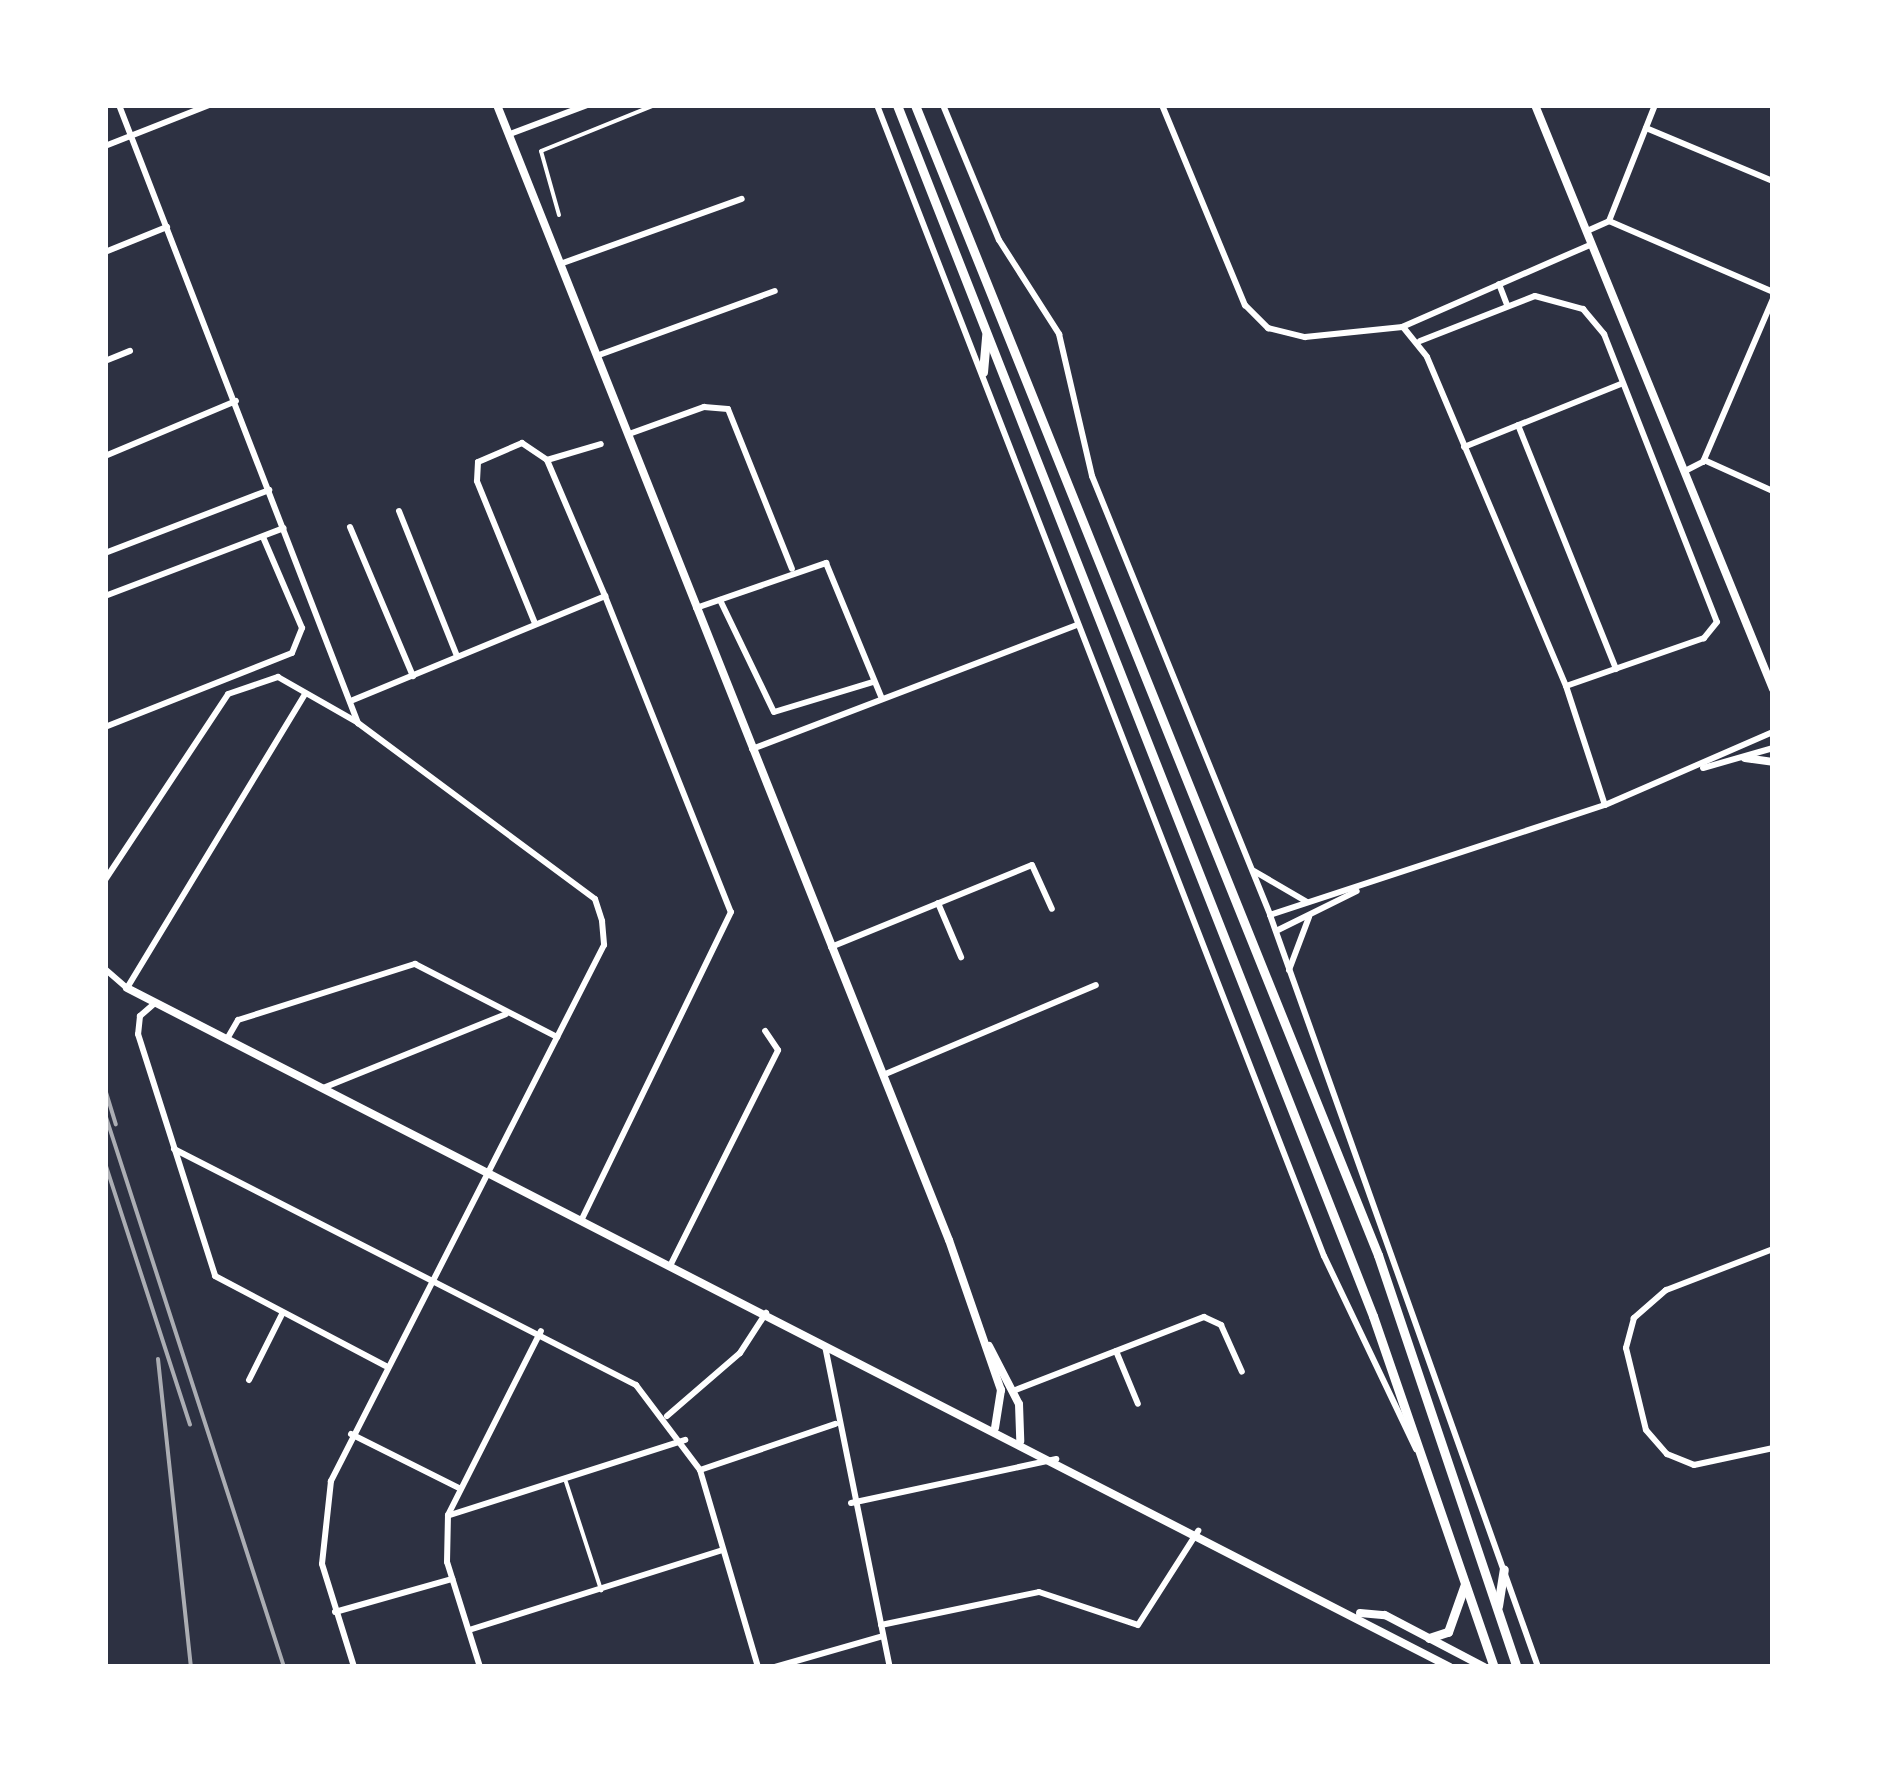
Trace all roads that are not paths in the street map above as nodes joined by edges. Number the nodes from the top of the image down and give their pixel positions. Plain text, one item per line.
1 (119, 105) edge
2 (209, 105) edge
3 (497, 105) edge
4 (587, 105) edge
5 (655, 105) edge
6 (877, 105) edge
7 (898, 105) edge
8 (916, 105) edge
9 (943, 105) edge
10 (1162, 105) edge
11 (1535, 105) edge
12 (1655, 105) edge
13 (1646, 128) junction
14 (510, 134) junction
15 (131, 136) junction
16 (105, 146) edge
17 (1773, 182) edge
18 (742, 199) dead end
19 (558, 215) dead end
20 (1610, 221) junction
21 (167, 227) junction
22 (1586, 231) junction
23 (1592, 244) junction
24 (105, 252) edge
25 (560, 264) junction
26 (1499, 284) junction
27 (775, 291) dead end
28 (1773, 295) edge
29 (1506, 305) junction
30 (1402, 326) junction
31 (986, 328) junction
32 (1420, 341) junction
33 (130, 352) dead end
34 (599, 355) junction
35 (105, 361) edge
36 (982, 372) junction
37 (1621, 384) junction
38 (236, 401) junction
39 (1518, 425) junction
40 (629, 434) junction
41 (601, 444) dead end
42 (1464, 447) junction
43 (105, 456) edge
44 (548, 460) junction
45 (1704, 460) junction
46 (1685, 472) junction
47 (270, 490) junction
48 (1773, 490) edge
49 (399, 512) dead end
50 (350, 527) dead end
51 (284, 528) junction
52 (263, 537) junction
53 (105, 552) edge
54 (792, 569) junction
55 (105, 596) edge
56 (605, 596) junction
57 (720, 600) junction
58 (696, 608) junction
59 (534, 621) junction
60 (1076, 624) junction
61 (457, 656) junction
62 (1764, 664) junction
63 (1616, 669) junction
64 (413, 676) junction
65 (1773, 677) edge
66 (874, 682) junction
67 (1566, 686) junction
68 (1773, 689) edge
69 (306, 694) junction
70 (882, 699) junction
71 (352, 700) junction
72 (358, 723) junction
73 (105, 728) edge
74 (1773, 732) edge
75 (752, 748) junction
76 (1773, 748) edge
77 (1745, 758) junction
78 (1773, 762) edge
79 (1701, 768) junction
80 (1605, 805) junction
81 (1252, 870) junction
82 (105, 880) edge
83 (1358, 890) junction
84 (938, 903) junction
85 (1310, 903) junction
86 (1052, 909) dead end
87 (1270, 916) junction
88 (1310, 916) junction
89 (1276, 930) junction
90 (831, 946) junction
91 (961, 958) dead end
92 (105, 969) edge
93 (1290, 970) junction
94 (1096, 985) dead end
95 (127, 988) junction
96 (155, 1003) junction
97 (508, 1014) junction
98 (765, 1031) dead end
99 (557, 1037) junction
100 (227, 1039) junction
101 (883, 1075) junction
102 (323, 1088) junction
103 (174, 1149) junction
104 (489, 1172) junction
105 (582, 1219) junction
106 (1773, 1248) edge
107 (670, 1264) junction
108 (433, 1277) junction
109 (766, 1312) junction
110 (282, 1314) junction
111 (542, 1331) junction
112 (825, 1342) junction
113 (989, 1346) junction
114 (1116, 1351) junction
115 (386, 1366) junction
116 (1242, 1372) dead end
117 (248, 1380) dead end
118 (1012, 1390) junction
119 (1138, 1404) dead end
120 (667, 1416) junction
121 (834, 1424) junction
122 (995, 1428) junction
123 (351, 1434) junction
124 (684, 1440) junction
125 (1020, 1441) junction
126 (1773, 1448) edge
127 (1056, 1460) junction
128 (1424, 1461) junction
129 (700, 1470) junction
130 (566, 1482) junction
131 (459, 1488) junction
132 (851, 1503) junction
133 (448, 1515) junction
134 (1198, 1531) junction
135 (723, 1550) junction
136 (1504, 1569) junction
137 (452, 1578) junction
138 (1465, 1583) junction
139 (601, 1590) junction
140 (1497, 1609) junction
141 (336, 1612) junction
142 (1360, 1613) junction
143 (880, 1625) junction
144 (469, 1630) junction
145 (883, 1636) junction
146 (1429, 1638) junction
147 (354, 1667) edge
148 (480, 1667) edge
149 (758, 1667) edge
150 (774, 1667) edge
151 (890, 1667) edge
152 (1450, 1667) edge
153 (1484, 1667) edge
154 (1494, 1667) edge
155 (1517, 1667) edge
156 (1538, 1667) edge

1 - 15 street
2 - 15 street
3 - 14 street
4 - 14 street
5 - 19 lane
6 - 36 street
7 - 31 main road
8 - 140 main road
9 - 81 street
10 - 30 street
11 - 22 street
12 - 13 street
13 - 17 street
13 - 20 street
14 - 25 street
15 - 16 street
15 - 21 street
18 - 25 street
20 - 22 street
20 - 28 street
21 - 24 street
21 - 38 street
22 - 23 street
23 - 26 street
23 - 46 street
25 - 34 street
26 - 29 street
26 - 30 street
27 - 34 street
28 - 45 street
29 - 32 street
29 - 37 street
30 - 32 street
31 - 36 main road
31 - 128 main road
32 - 42 street
33 - 35 street
34 - 40 street
36 - 60 street
37 - 39 street
37 - 63 street
38 - 43 street
38 - 47 street
39 - 42 street
39 - 63 street
40 - 54 street
40 - 58 street
41 - 44 street
42 - 67 street
44 - 56 street
44 - 59 street
45 - 46 street
45 - 48 street
46 - 62 street
47 - 51 street
47 - 53 street
49 - 61 street
50 - 64 street
51 - 52 street
51 - 71 street
52 - 55 street
52 - 73 street
54 - 57 street
54 - 66 street
56 - 59 street
56 - 105 street
57 - 58 street
57 - 66 street
58 - 75 street
59 - 61 street
60 - 70 street
60 - 128 street
61 - 64 street
62 - 65 street
62 - 68 street
63 - 67 street
64 - 71 street
66 - 70 street
67 - 80 street
69 - 72 street
69 - 82 street
69 - 95 street
70 - 75 street
71 - 72 street
72 - 99 street
74 - 79 street
75 - 90 street
76 - 77 street
77 - 78 street
77 - 79 street
79 - 80 street
80 - 83 street
81 - 85 street
81 - 87 street
83 - 85 street
83 - 88 street
84 - 86 street
84 - 90 street
84 - 91 street
85 - 87 street
87 - 89 street
88 - 89 street
88 - 93 street
89 - 93 street
90 - 101 street
92 - 95 street
93 - 136 street
94 - 101 street
95 - 96 street
96 - 100 street
96 - 103 street
97 - 99 street
97 - 100 street
97 - 102 street
98 - 107 street
99 - 104 street
100 - 102 street
101 - 113 street
102 - 104 street
103 - 108 street
103 - 110 street
104 - 105 street
104 - 108 street
105 - 107 street
106 - 126 street
107 - 109 street
108 - 111 street
108 - 115 street
109 - 112 street
109 - 120 street
110 - 115 street
110 - 117 street
111 - 120 street
111 - 131 street
112 - 121 street
112 - 122 street
113 - 118 street
113 - 122 street
114 - 116 street
114 - 118 street
114 - 119 street
115 - 123 street
118 - 125 street
120 - 124 street
121 - 129 street
121 - 132 street
122 - 125 street
123 - 131 street
123 - 141 street
124 - 129 street
124 - 130 street
125 - 127 street
127 - 132 street
127 - 134 street
128 - 138 main road
129 - 135 street
130 - 133 street
130 - 139 lane
131 - 133 street
132 - 143 street
133 - 137 street
134 - 142 street
134 - 143 street
135 - 139 street
135 - 149 street
136 - 140 main road
136 - 156 street
137 - 141 street
137 - 144 street
138 - 146 main road
138 - 154 main road
139 - 144 street
140 - 155 main road
141 - 147 street
142 - 146 street
142 - 152 street
143 - 145 street
144 - 148 street
145 - 150 street
145 - 151 street
146 - 153 street

